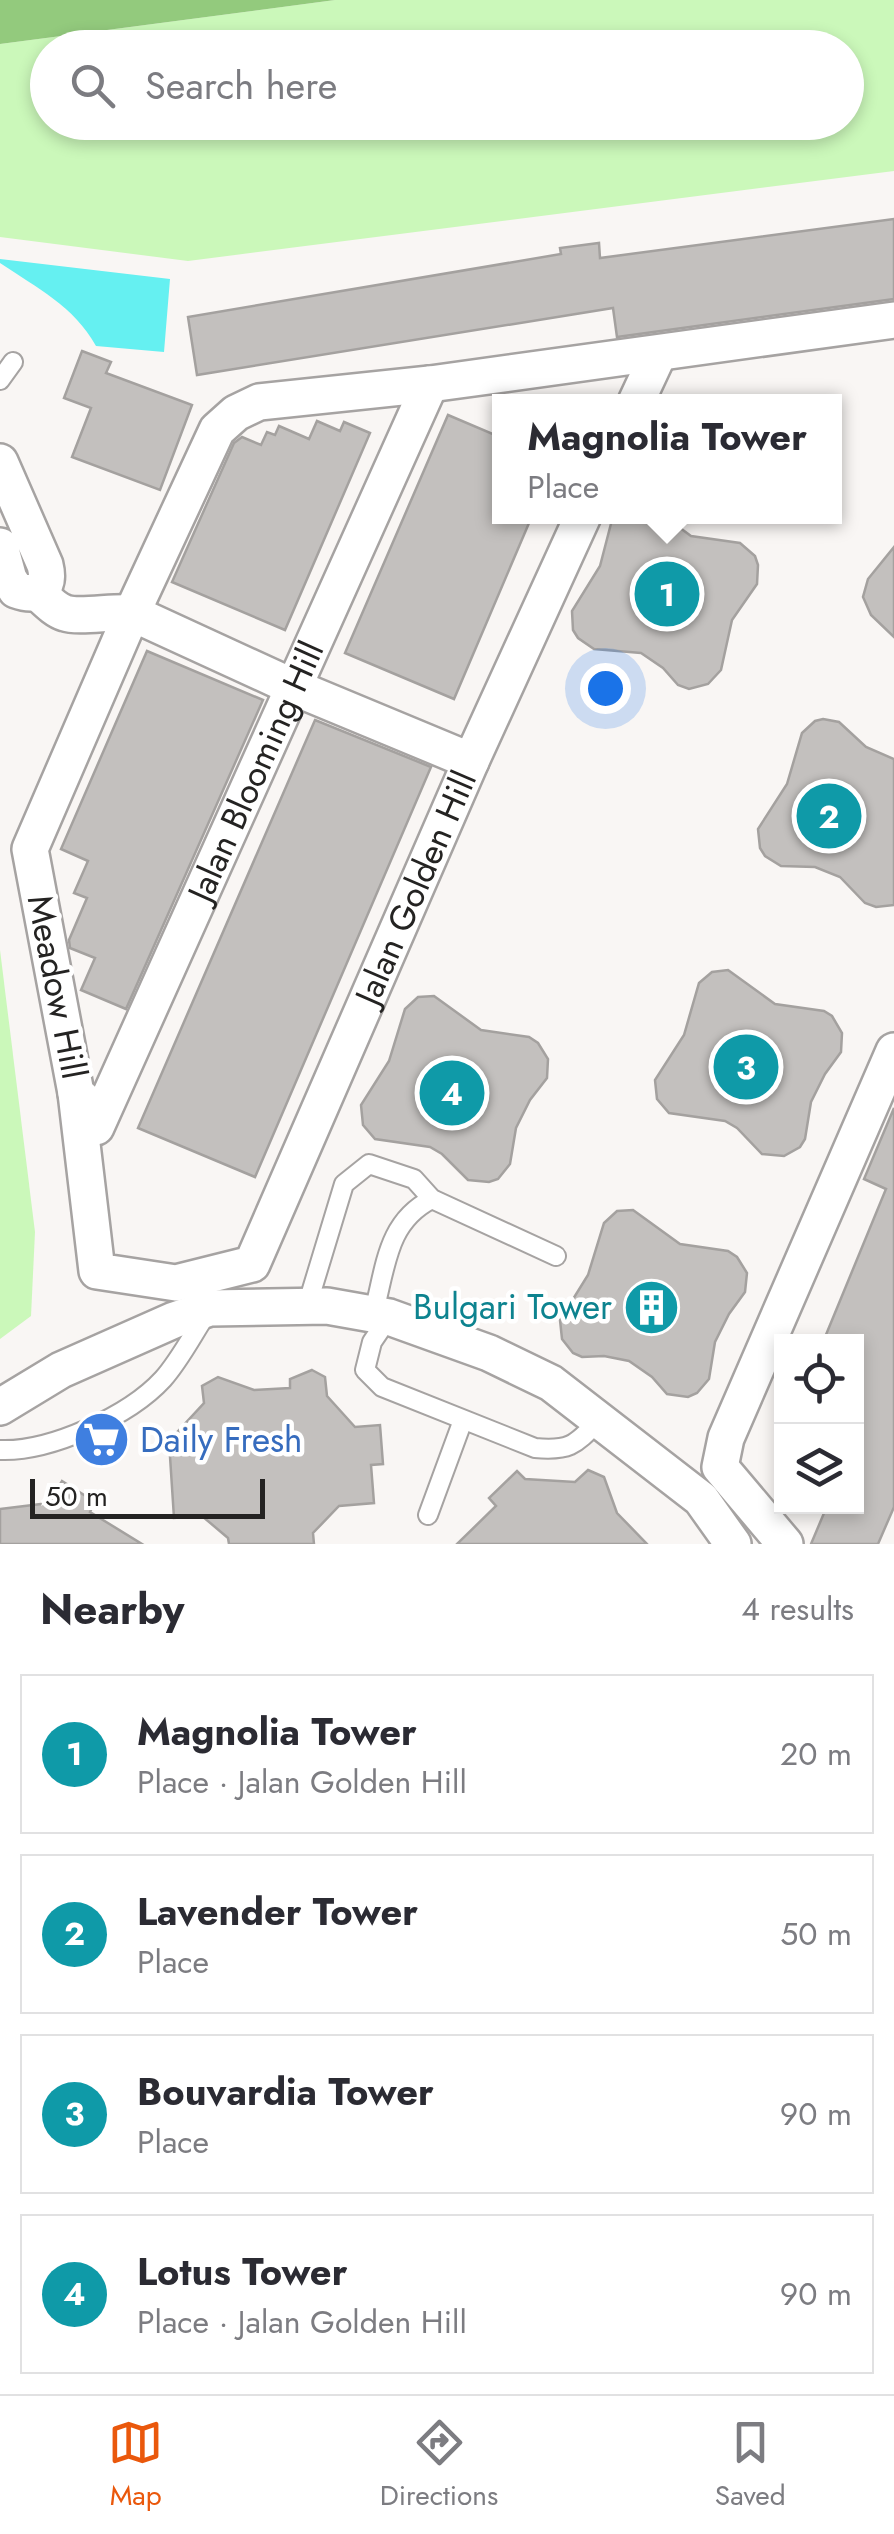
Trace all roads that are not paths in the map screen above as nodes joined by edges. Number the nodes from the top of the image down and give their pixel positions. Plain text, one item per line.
1 (894, 320) edge
2 (658, 354) junction
3 (13, 362) dead end
4 (0, 380) edge
5 (430, 384) junction
6 (640, 394) edge
7 (0, 462) edge
8 (579, 524) edge
9 (0, 546) edge
10 (38, 593) junction
11 (132, 613) junction
12 (293, 686) junction
13 (471, 760) junction
14 (894, 1051) edge
15 (90, 1100) junction
16 (84, 1158) joint
17 (432, 1199) junction
18 (556, 1256) dead end
19 (307, 1306) junction
20 (210, 1308) junction
21 (381, 1316) junction
22 (0, 1407) edge
23 (464, 1420) junction
24 (597, 1422) junction
25 (0, 1450) edge
26 (428, 1516) dead end
27 (733, 1544) edge
28 (785, 1544) edge

1 - 2 street
2 - 5 street
2 - 6 street
3 - 4 lane
5 - 11 street
5 - 12 street, Jalan Blooming Hill
7 - 10 street
8 - 13 street, Jalan Golden Hill
9 - 10 street
10 - 11 street
11 - 12 street
11 - 15 street, Meadow Hill
12 - 13 street
12 - 15 street, Jalan Blooming Hill
13 - 16 street, Jalan Golden Hill
14 - 28 street
15 - 16 street, Jalan Blooming Hill
17 - 18 lane
17 - 19 lane
17 - 21 lane
19 - 20 street
19 - 21 street
20 - 22 street
20 - 25 lane
21 - 23 lane
21 - 24 street
23 - 24 lane
23 - 26 lane
24 - 27 street

